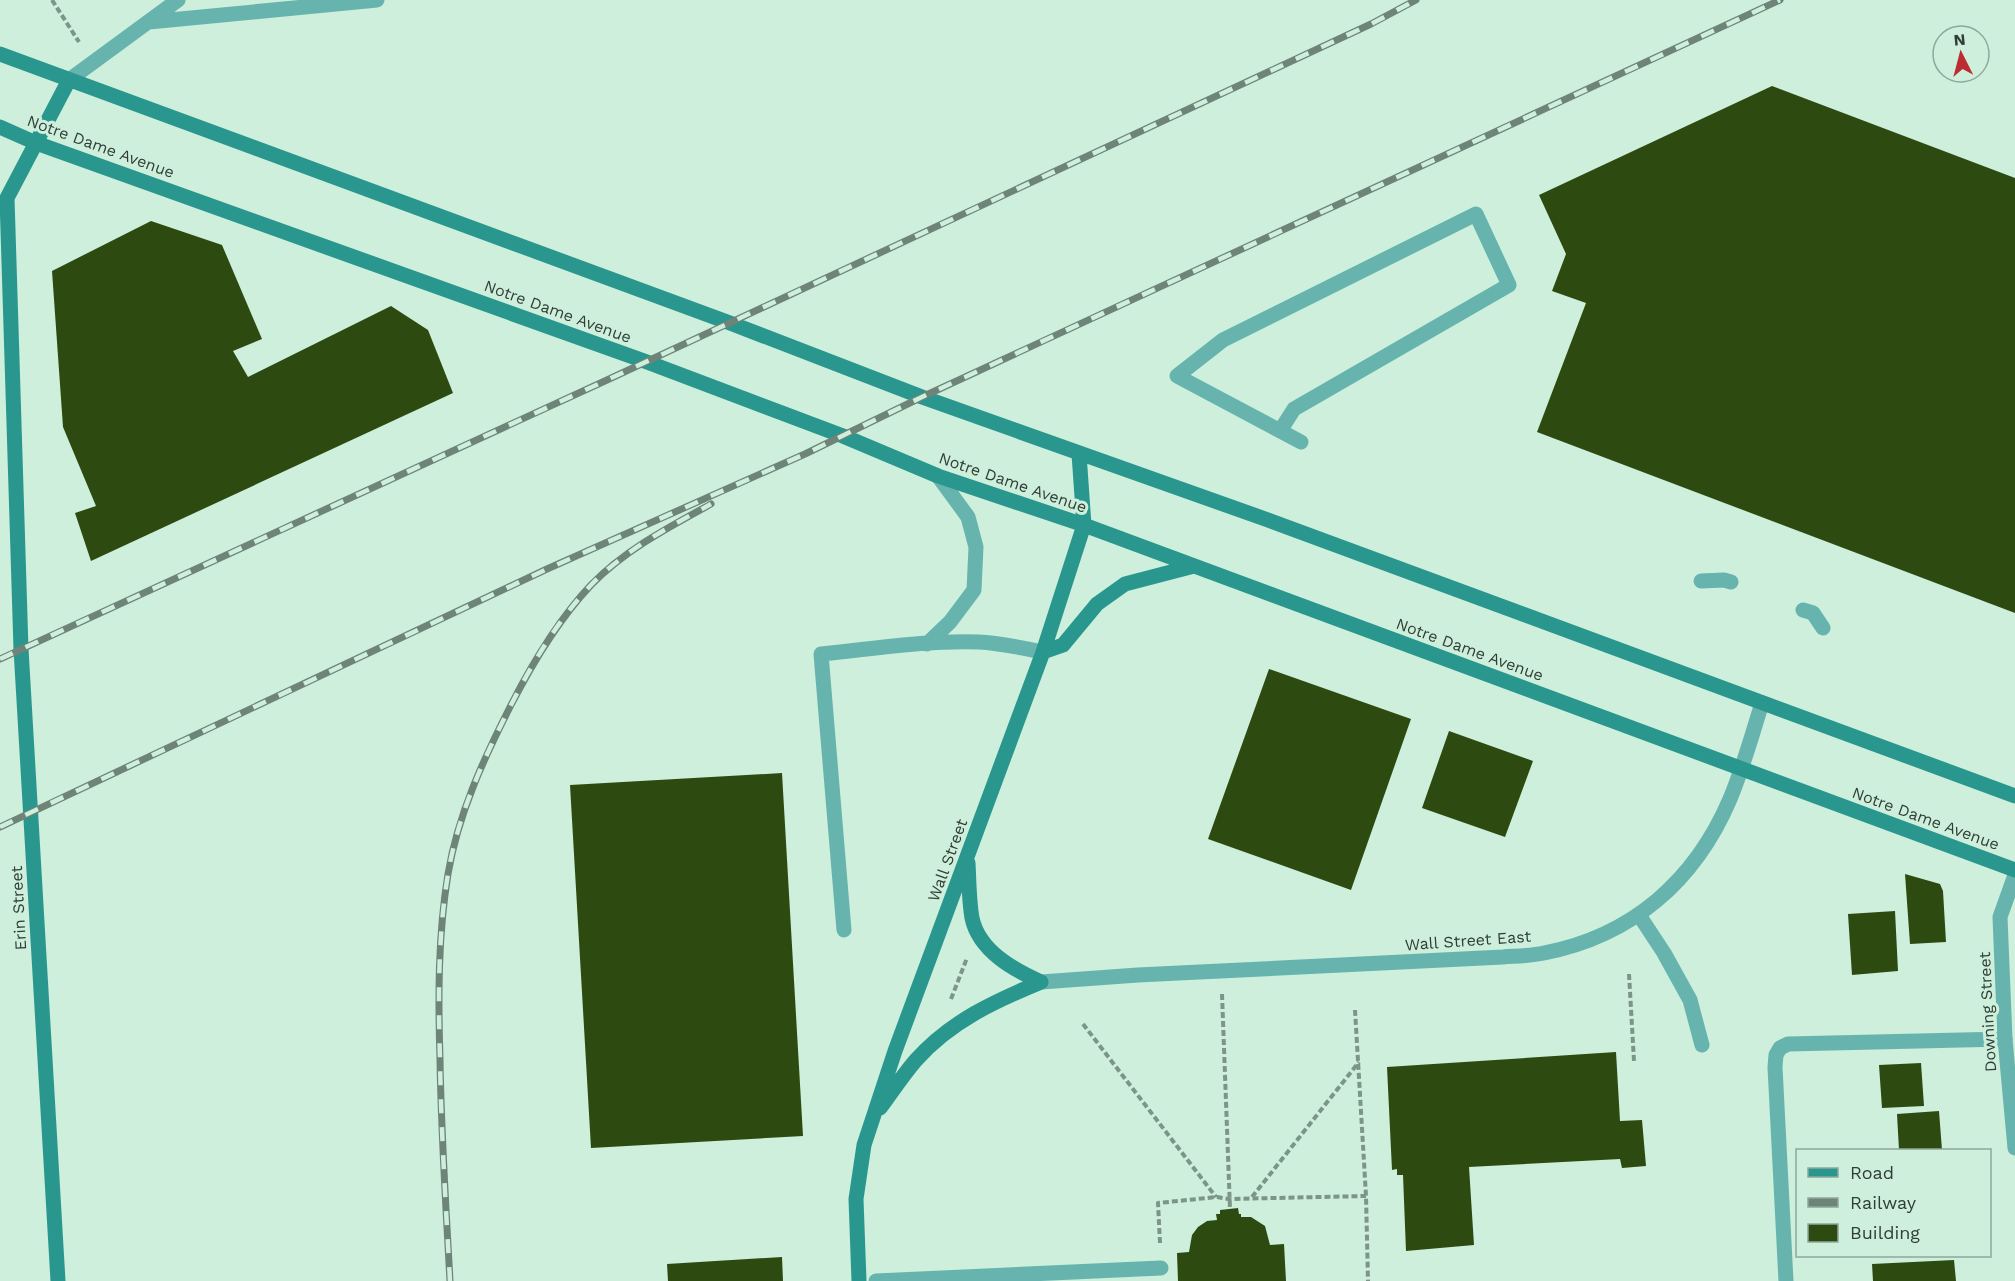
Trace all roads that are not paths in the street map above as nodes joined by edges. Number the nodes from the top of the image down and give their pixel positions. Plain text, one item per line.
1 (178, 0) edge
2 (377, 0) edge
3 (149, 22) junction
4 (0, 54) edge
5 (69, 80) junction
6 (0, 127) edge
7 (36, 143) junction
8 (4, 220) edge
9 (1280, 431) junction
10 (1301, 442) dead end
11 (1079, 454) junction
12 (938, 476) junction
13 (1084, 525) junction
14 (1194, 566) junction
15 (1701, 581) dead end
16 (1731, 582) dead end
17 (1803, 610) dead end
18 (1823, 628) dead end
19 (927, 644) junction
20 (1043, 652) junction
21 (1762, 703) junction
22 (1742, 769) junction
23 (2015, 796) edge
24 (968, 856) junction
25 (2015, 870) edge
26 (2015, 875) edge
27 (1639, 915) junction
28 (844, 930) dead end
29 (1041, 982) junction
30 (2005, 1039) junction
31 (1702, 1045) dead end
32 (871, 1120) junction
33 (2015, 1148) edge
34 (1161, 1268) road end
35 (931, 1280) edge
36 (58, 1281) edge
37 (859, 1281) edge
38 (876, 1281) edge
39 (1786, 1281) edge

1 - 3 street
2 - 3 street
3 - 5 street
4 - 5 main road
5 - 7 main road, Erin Street
5 - 11 main road
6 - 7 main road, Notre Dame Avenue
7 - 8 main road, Erin Street
7 - 12 main road, Notre Dame Avenue
8 - 36 main road, Erin Street
9 - 9 street
9 - 10 street
11 - 13 main road, Wall Street
11 - 21 main road
12 - 13 main road, Notre Dame Avenue
12 - 19 street
13 - 14 main road, Notre Dame Avenue
13 - 20 main road, Wall Street
14 - 20 main road
14 - 22 main road, Notre Dame Avenue
15 - 16 street
17 - 18 street
19 - 20 street
19 - 28 street
20 - 24 main road, Wall Street
21 - 22 street, Wall Street East
21 - 23 main road
22 - 25 main road, Notre Dame Avenue
22 - 27 street, Wall Street East
24 - 29 main road
24 - 32 main road, Wall Street
26 - 30 street, Downing Street
27 - 29 street, Wall Street East
27 - 31 street
29 - 32 main road
30 - 33 street, Downing Street
30 - 39 street
32 - 37 main road, Wall Street
34 - 35 street
35 - 38 street

